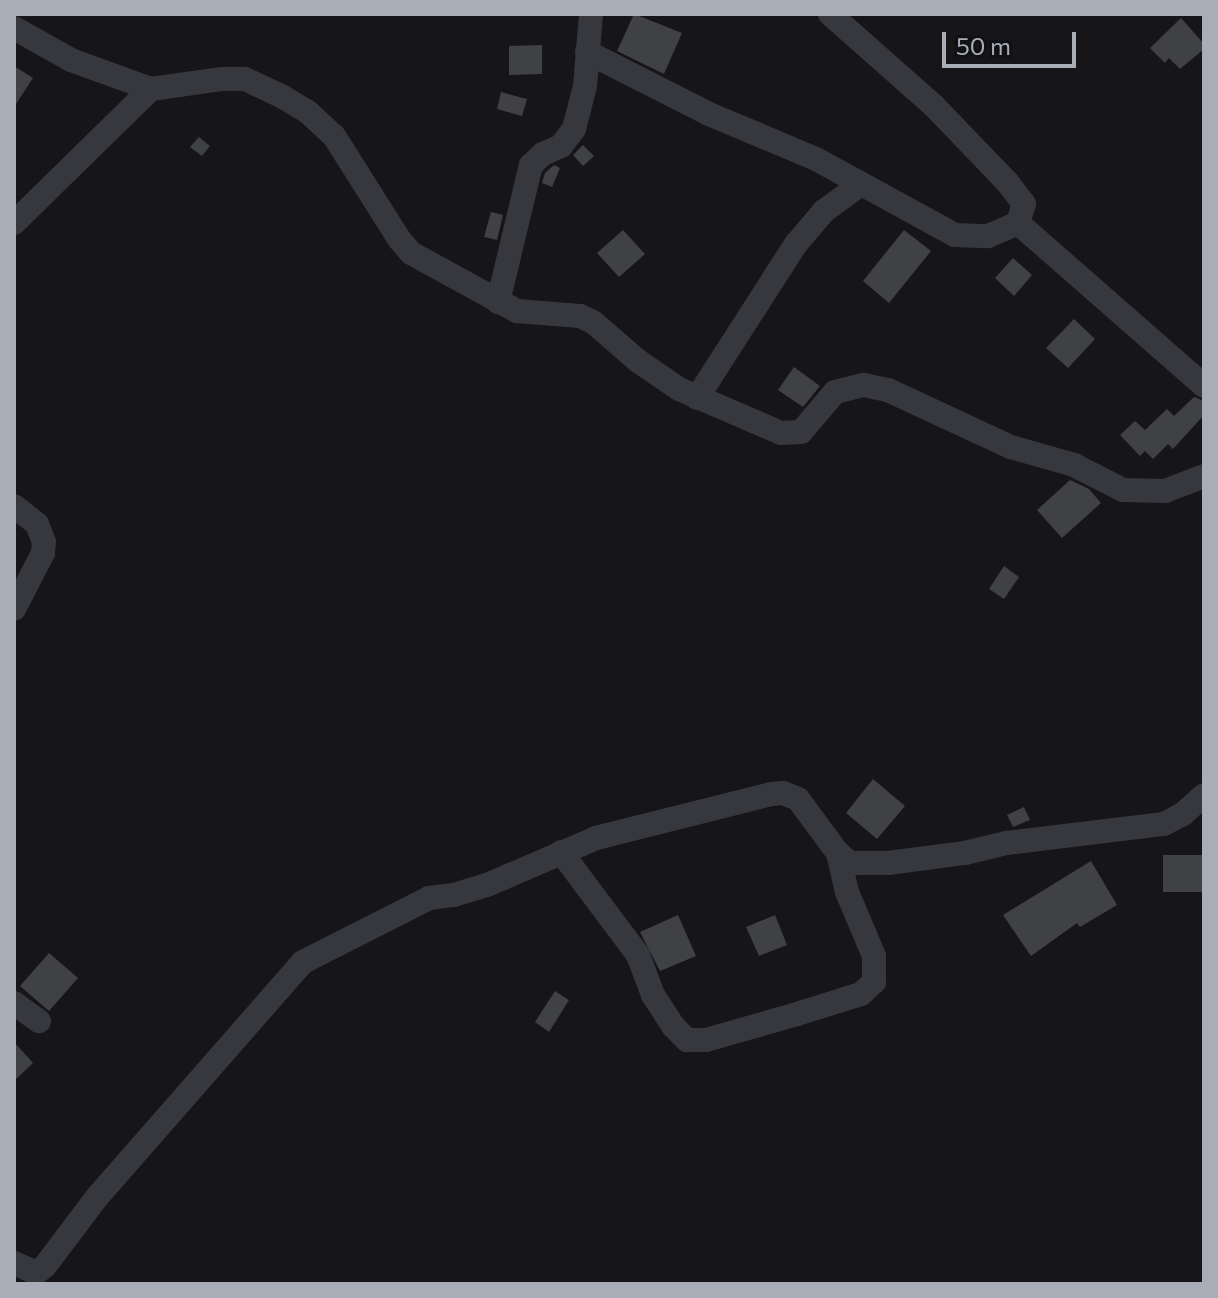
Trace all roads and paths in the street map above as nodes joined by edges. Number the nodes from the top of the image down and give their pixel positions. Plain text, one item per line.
1 (591, 14) edge
2 (830, 14) edge
3 (14, 28) edge
4 (587, 52) junction
5 (151, 89) junction
6 (861, 184) junction
7 (14, 223) edge
8 (1018, 223) junction
9 (498, 302) junction
10 (1204, 386) edge
11 (697, 398) junction
12 (1204, 476) edge
13 (14, 506) edge
14 (14, 609) edge
15 (1204, 795) edge
16 (561, 852) junction
17 (838, 853) junction
18 (14, 1003) edge
19 (39, 1021) dead end
20 (14, 1263) edge

1 - 4 street
2 - 8 street
3 - 5 street
4 - 6 street
4 - 9 street
5 - 7 street
5 - 9 street
6 - 8 street
6 - 11 street
8 - 10 street
9 - 11 street
11 - 12 street
13 - 14 street
15 - 17 street
16 - 17 street
16 - 17 street
16 - 20 street
18 - 19 street

